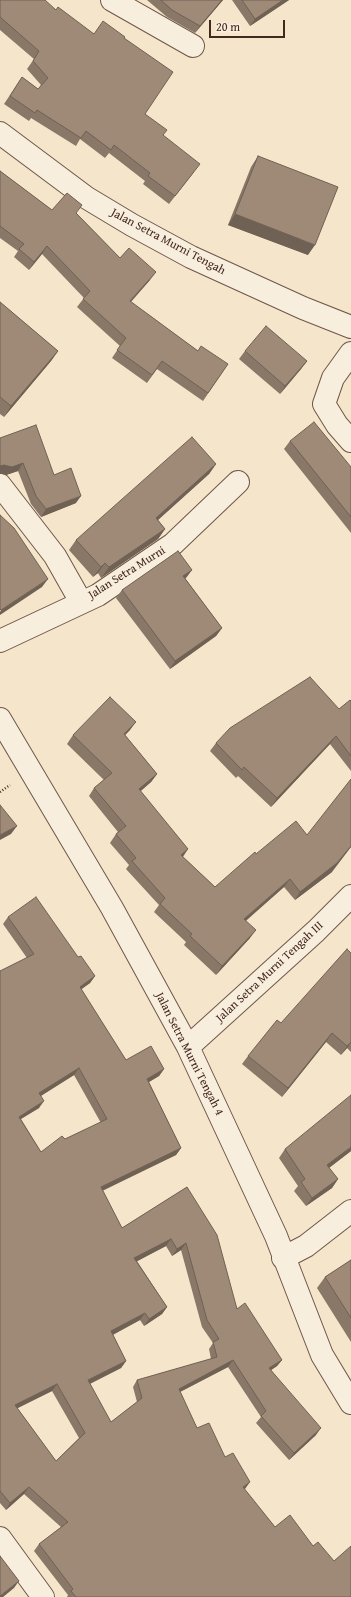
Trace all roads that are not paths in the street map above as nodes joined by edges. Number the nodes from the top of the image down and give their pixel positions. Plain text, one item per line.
1 (112, 0) edge
2 (193, 46) dead end
3 (0, 132) edge
4 (351, 327) edge
5 (351, 353) edge
6 (351, 441) edge
7 (238, 482) dead end
8 (0, 485) edge
9 (81, 602) junction
10 (0, 641) edge
11 (0, 719) edge
12 (351, 896) edge
13 (188, 1047) junction
14 (351, 1211) edge
15 (283, 1258) junction
16 (351, 1402) edge
17 (0, 1538) edge
18 (43, 1597) edge

1 - 2 street
3 - 4 street, Jalan Setra Murni Tengah
5 - 6 street
7 - 9 street, Jalan Setra Murni
8 - 9 street
9 - 10 street, Jalan Setra Murni
11 - 13 street, Jalan Setra Murni Tengah 4
12 - 13 street, Jalan Setra Murni Tengah III
13 - 15 street, Jalan Setra Murni Tengah 4
14 - 15 street
15 - 16 street, Jalan Setra Murni Tengah 4
17 - 18 street

